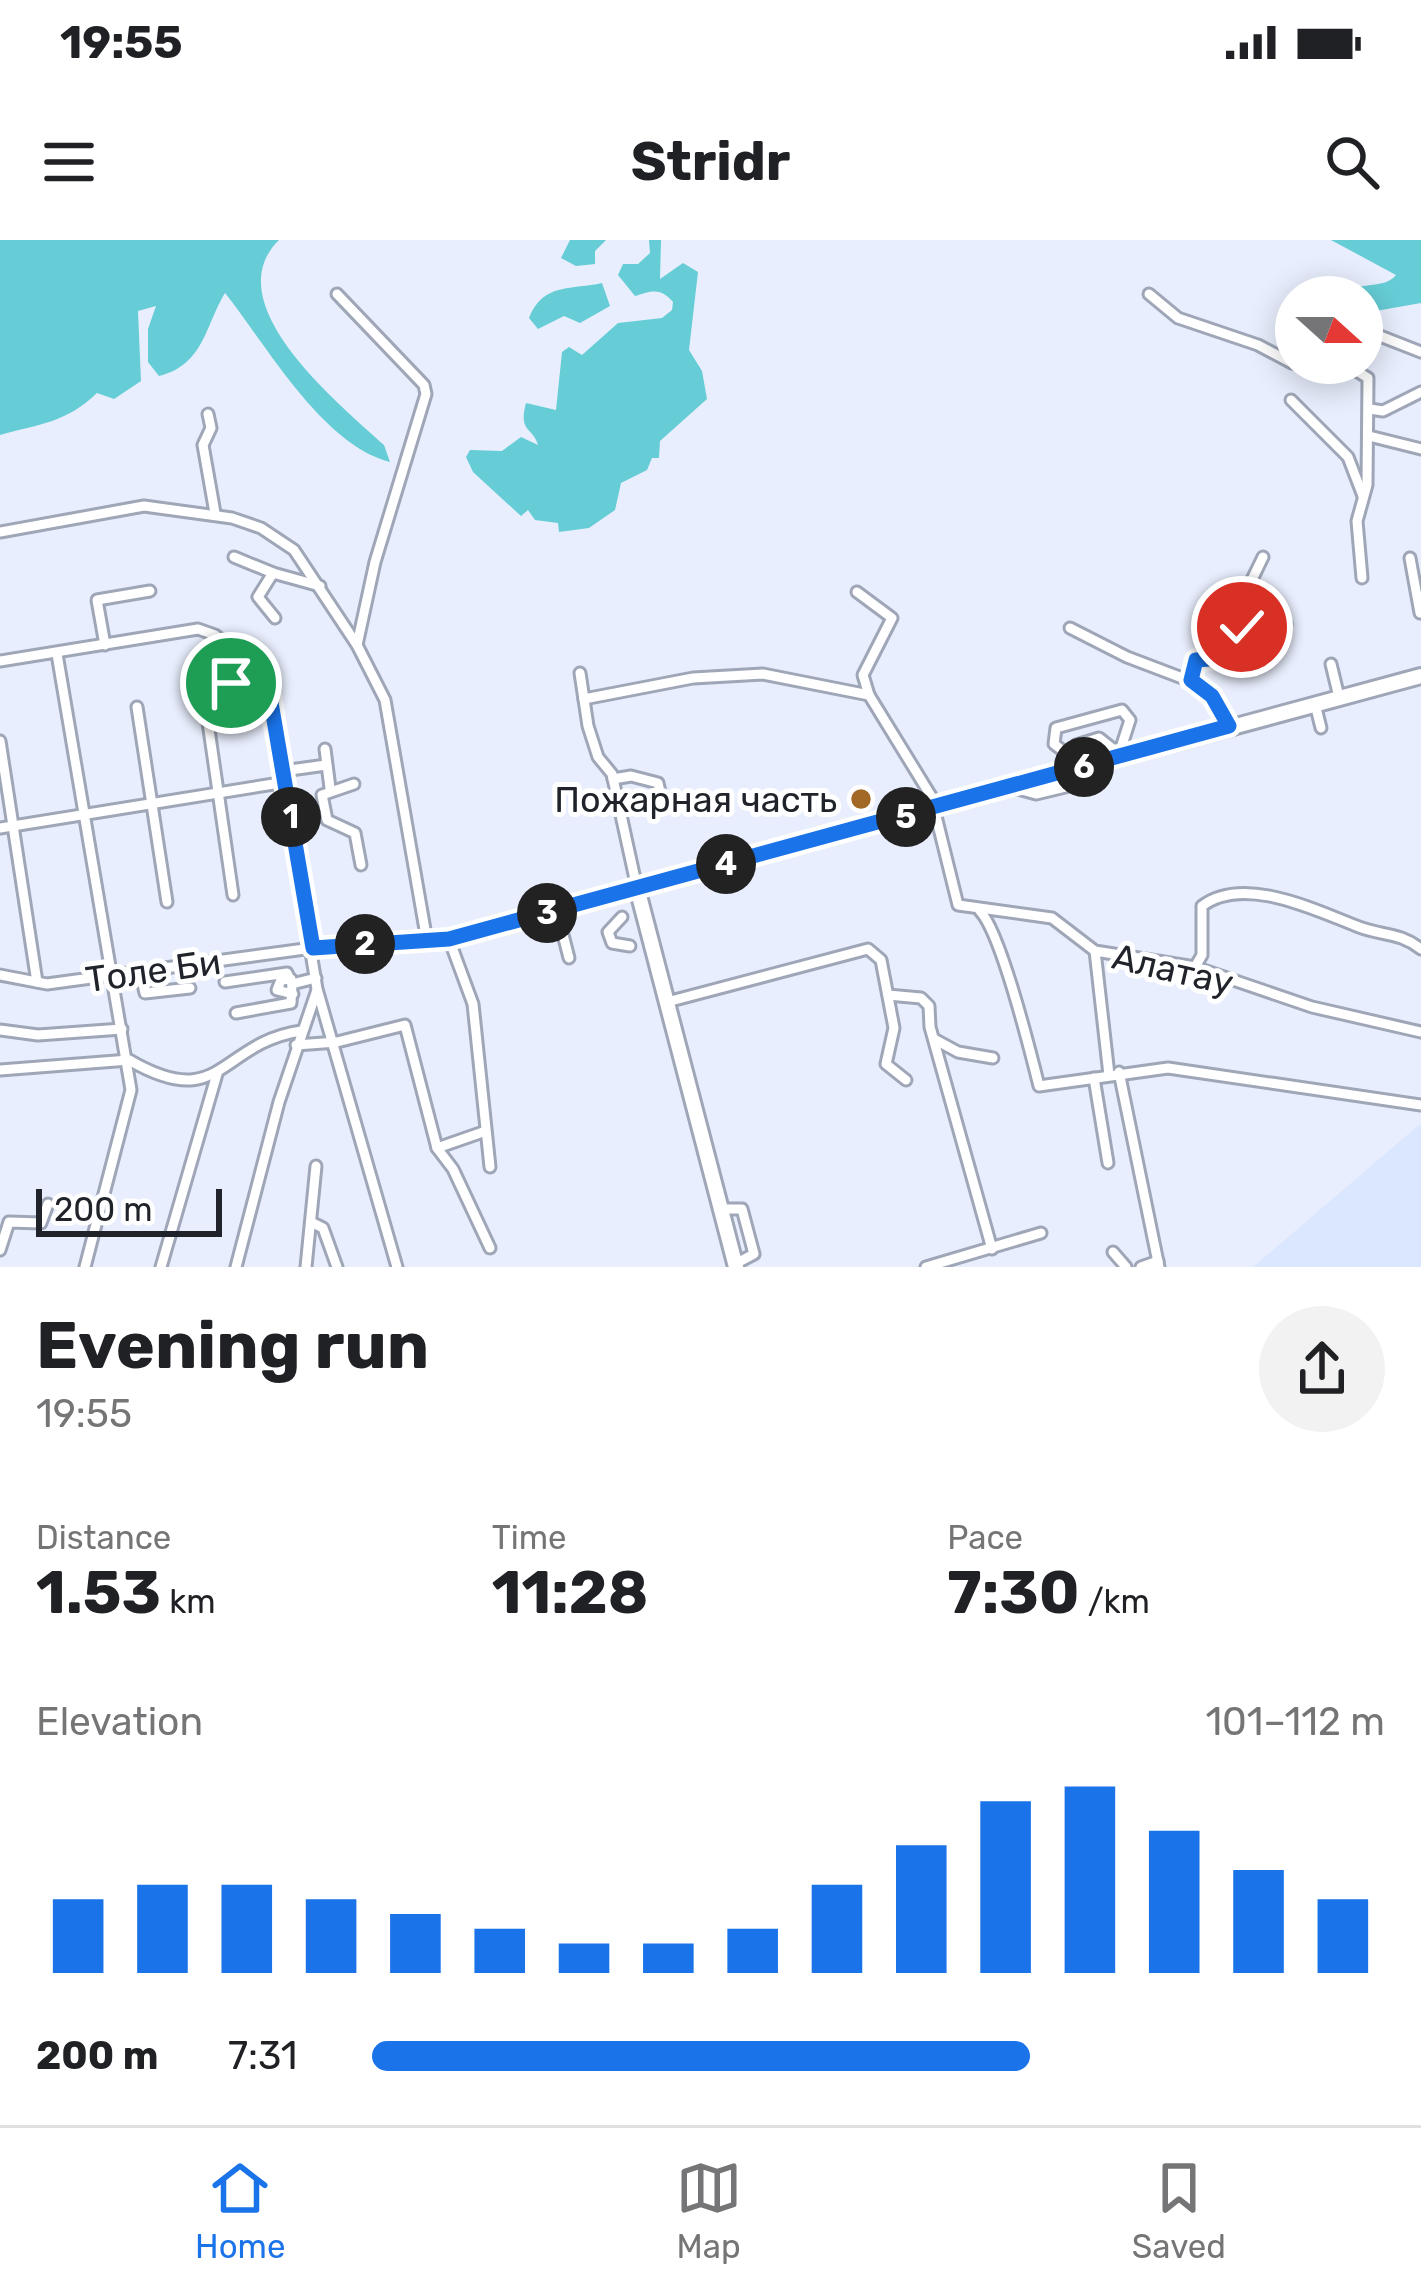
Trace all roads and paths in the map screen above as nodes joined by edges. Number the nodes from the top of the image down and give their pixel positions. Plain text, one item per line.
1 (337, 294) dead end
2 (1149, 294) dead end
3 (1383, 337) edge
4 (1421, 352) edge
5 (1275, 356) edge
6 (1371, 384) edge
7 (1421, 392) edge
8 (1291, 400) dead end
9 (208, 414) dead end
10 (1370, 414) junction
11 (1369, 436) junction
12 (1421, 449) edge
13 (1363, 496) junction
14 (215, 513) junction
15 (0, 532) edge
16 (234, 557) dead end
17 (1263, 557) dead end
18 (1410, 558) dead end
19 (273, 573) junction
20 (1362, 578) dead end
21 (320, 586) junction
22 (150, 591) dead end
23 (857, 592) dead end
24 (1420, 608) edge
25 (275, 618) dead end
26 (1206, 625) dead end
27 (1070, 628) dead end
28 (1228, 636) junction
29 (105, 645) junction
30 (357, 645) junction
31 (57, 653) junction
32 (0, 661) edge
33 (1331, 664) dead end
34 (204, 667) dead end
35 (259, 669) junction
36 (580, 673) dead end
37 (1421, 676) edge
38 (1191, 680) junction
39 (203, 688) dead end
40 (869, 694) junction
41 (1339, 698) junction
42 (584, 699) junction
43 (1315, 704) junction
44 (137, 707) dead end
45 (1229, 726) junction
46 (1321, 728) dead end
47 (0, 741) edge
48 (325, 749) dead end
49 (1121, 755) junction
50 (1100, 763) junction
51 (326, 764) junction
52 (1079, 765) junction
53 (284, 776) junction
54 (613, 779) junction
55 (354, 784) dead end
56 (1011, 787) junction
57 (330, 788) junction
58 (219, 792) junction
59 (660, 792) dead end
60 (152, 802) junction
61 (935, 809) junction
62 (82, 815) junction
63 (13, 826) junction
64 (0, 828) edge
65 (361, 865) dead end
66 (637, 888) junction
67 (233, 895) dead end
68 (167, 902) dead end
69 (557, 911) junction
70 (980, 911) junction
71 (622, 917) dead end
72 (449, 939) junction
73 (427, 940) junction
74 (630, 946) dead end
75 (310, 949) junction
76 (1421, 949) edge
77 (1095, 951) junction
78 (569, 958) dead end
79 (176, 966) junction
80 (1196, 968) junction
81 (140, 971) junction
82 (0, 975) edge
83 (110, 976) junction
84 (37, 982) junction
85 (225, 982) dead end
86 (317, 984) junction
87 (292, 986) junction
88 (888, 995) junction
89 (668, 1001) junction
90 (236, 1013) dead end
91 (122, 1029) junction
92 (0, 1030) edge
93 (301, 1031) junction
94 (1421, 1032) edge
95 (934, 1039) junction
96 (337, 1042) junction
97 (296, 1045) junction
98 (993, 1058) dead end
99 (129, 1060) junction
100 (0, 1070) edge
101 (217, 1074) junction
102 (1114, 1074) junction
103 (1094, 1078) junction
104 (906, 1081) dead end
105 (1421, 1105) edge
106 (483, 1132) junction
107 (437, 1148) junction
108 (1108, 1163) dead end
109 (316, 1166) dead end
110 (490, 1167) dead end
111 (48, 1204) dead end
112 (311, 1222) junction
113 (1041, 1233) dead end
114 (490, 1249) dead end
115 (992, 1249) junction
116 (0, 1250) edge
117 (1113, 1252) dead end
118 (1159, 1264) edge
119 (736, 1266) edge
120 (85, 1267) edge
121 (161, 1267) edge
122 (236, 1267) edge
123 (306, 1267) edge
124 (337, 1267) edge
125 (397, 1267) edge
126 (926, 1267) edge
127 (1126, 1267) edge
128 (1141, 1267) edge

1 - 30 street
2 - 5 street
3 - 4 street
6 - 10 street
7 - 10 street
8 - 13 street
9 - 14 street
10 - 11 street
11 - 12 street
11 - 13 street
13 - 20 street
14 - 15 street
14 - 21 street
16 - 19 street
17 - 28 street
18 - 24 street
19 - 21 street
19 - 25 street
21 - 30 street
22 - 29 street
23 - 40 street
26 - 28 street
27 - 38 street
28 - 38 street
29 - 31 street
29 - 35 street
30 - 73 street
31 - 32 street
31 - 62 street
33 - 41 street
34 - 35 street
35 - 53 street
36 - 42 street
37 - 41 main road, Толе Би
38 - 45 street
39 - 58 street
40 - 42 street
40 - 61 street
41 - 43 main road, Толе Би
42 - 54 street
43 - 45 main road, Толе Би
43 - 46 street
44 - 60 street
45 - 49 main road, Толе Би
47 - 63 street
48 - 51 street
49 - 50 main road, Толе Би
49 - 52 street
49 - 52 street
50 - 52 main road, Толе Би
50 - 56 street
51 - 53 street
51 - 57 street
52 - 56 main road, Толе Би
53 - 58 street
53 - 75 street
54 - 59 street
54 - 66 street
55 - 57 street
56 - 61 main road, Толе Би
57 - 65 street
58 - 60 street
58 - 67 street
60 - 62 street
60 - 68 street
61 - 66 main road, Толе Би
61 - 70 street
62 - 63 street
62 - 83 street
63 - 64 street
63 - 84 street
66 - 69 street, Толе Би
66 - 89 main road
69 - 72 street, Толе Би
69 - 78 street
70 - 77 street, Алатау
70 - 103 street
71 - 74 street
72 - 73 street, Толе Би
72 - 106 street
73 - 75 street, Толе Би
75 - 79 street, Толе Би
75 - 86 street
76 - 80 street
77 - 80 street, Алатау
77 - 102 street
79 - 81 street, Толе Би
79 - 81 street
80 - 94 street, Алатау
81 - 83 street, Толе Би
82 - 84 street, Толе Би
83 - 84 street, Толе Би
83 - 91 street
85 - 87 street
86 - 87 street
86 - 93 street
86 - 96 street
87 - 90 street
88 - 89 street
88 - 95 street
88 - 104 street
89 - 119 main road
91 - 92 street
91 - 99 street
93 - 97 street
93 - 101 street
95 - 98 street
95 - 115 street
96 - 97 street
96 - 107 street
96 - 125 street
97 - 122 street
99 - 100 street
99 - 101 street
99 - 120 street
101 - 121 street
102 - 103 street
102 - 105 street
102 - 118 street
103 - 108 street
106 - 107 street
106 - 110 street
107 - 114 street
109 - 112 street
111 - 116 street
112 - 123 street
112 - 124 street
113 - 115 street
115 - 126 street
117 - 127 street
118 - 128 street

